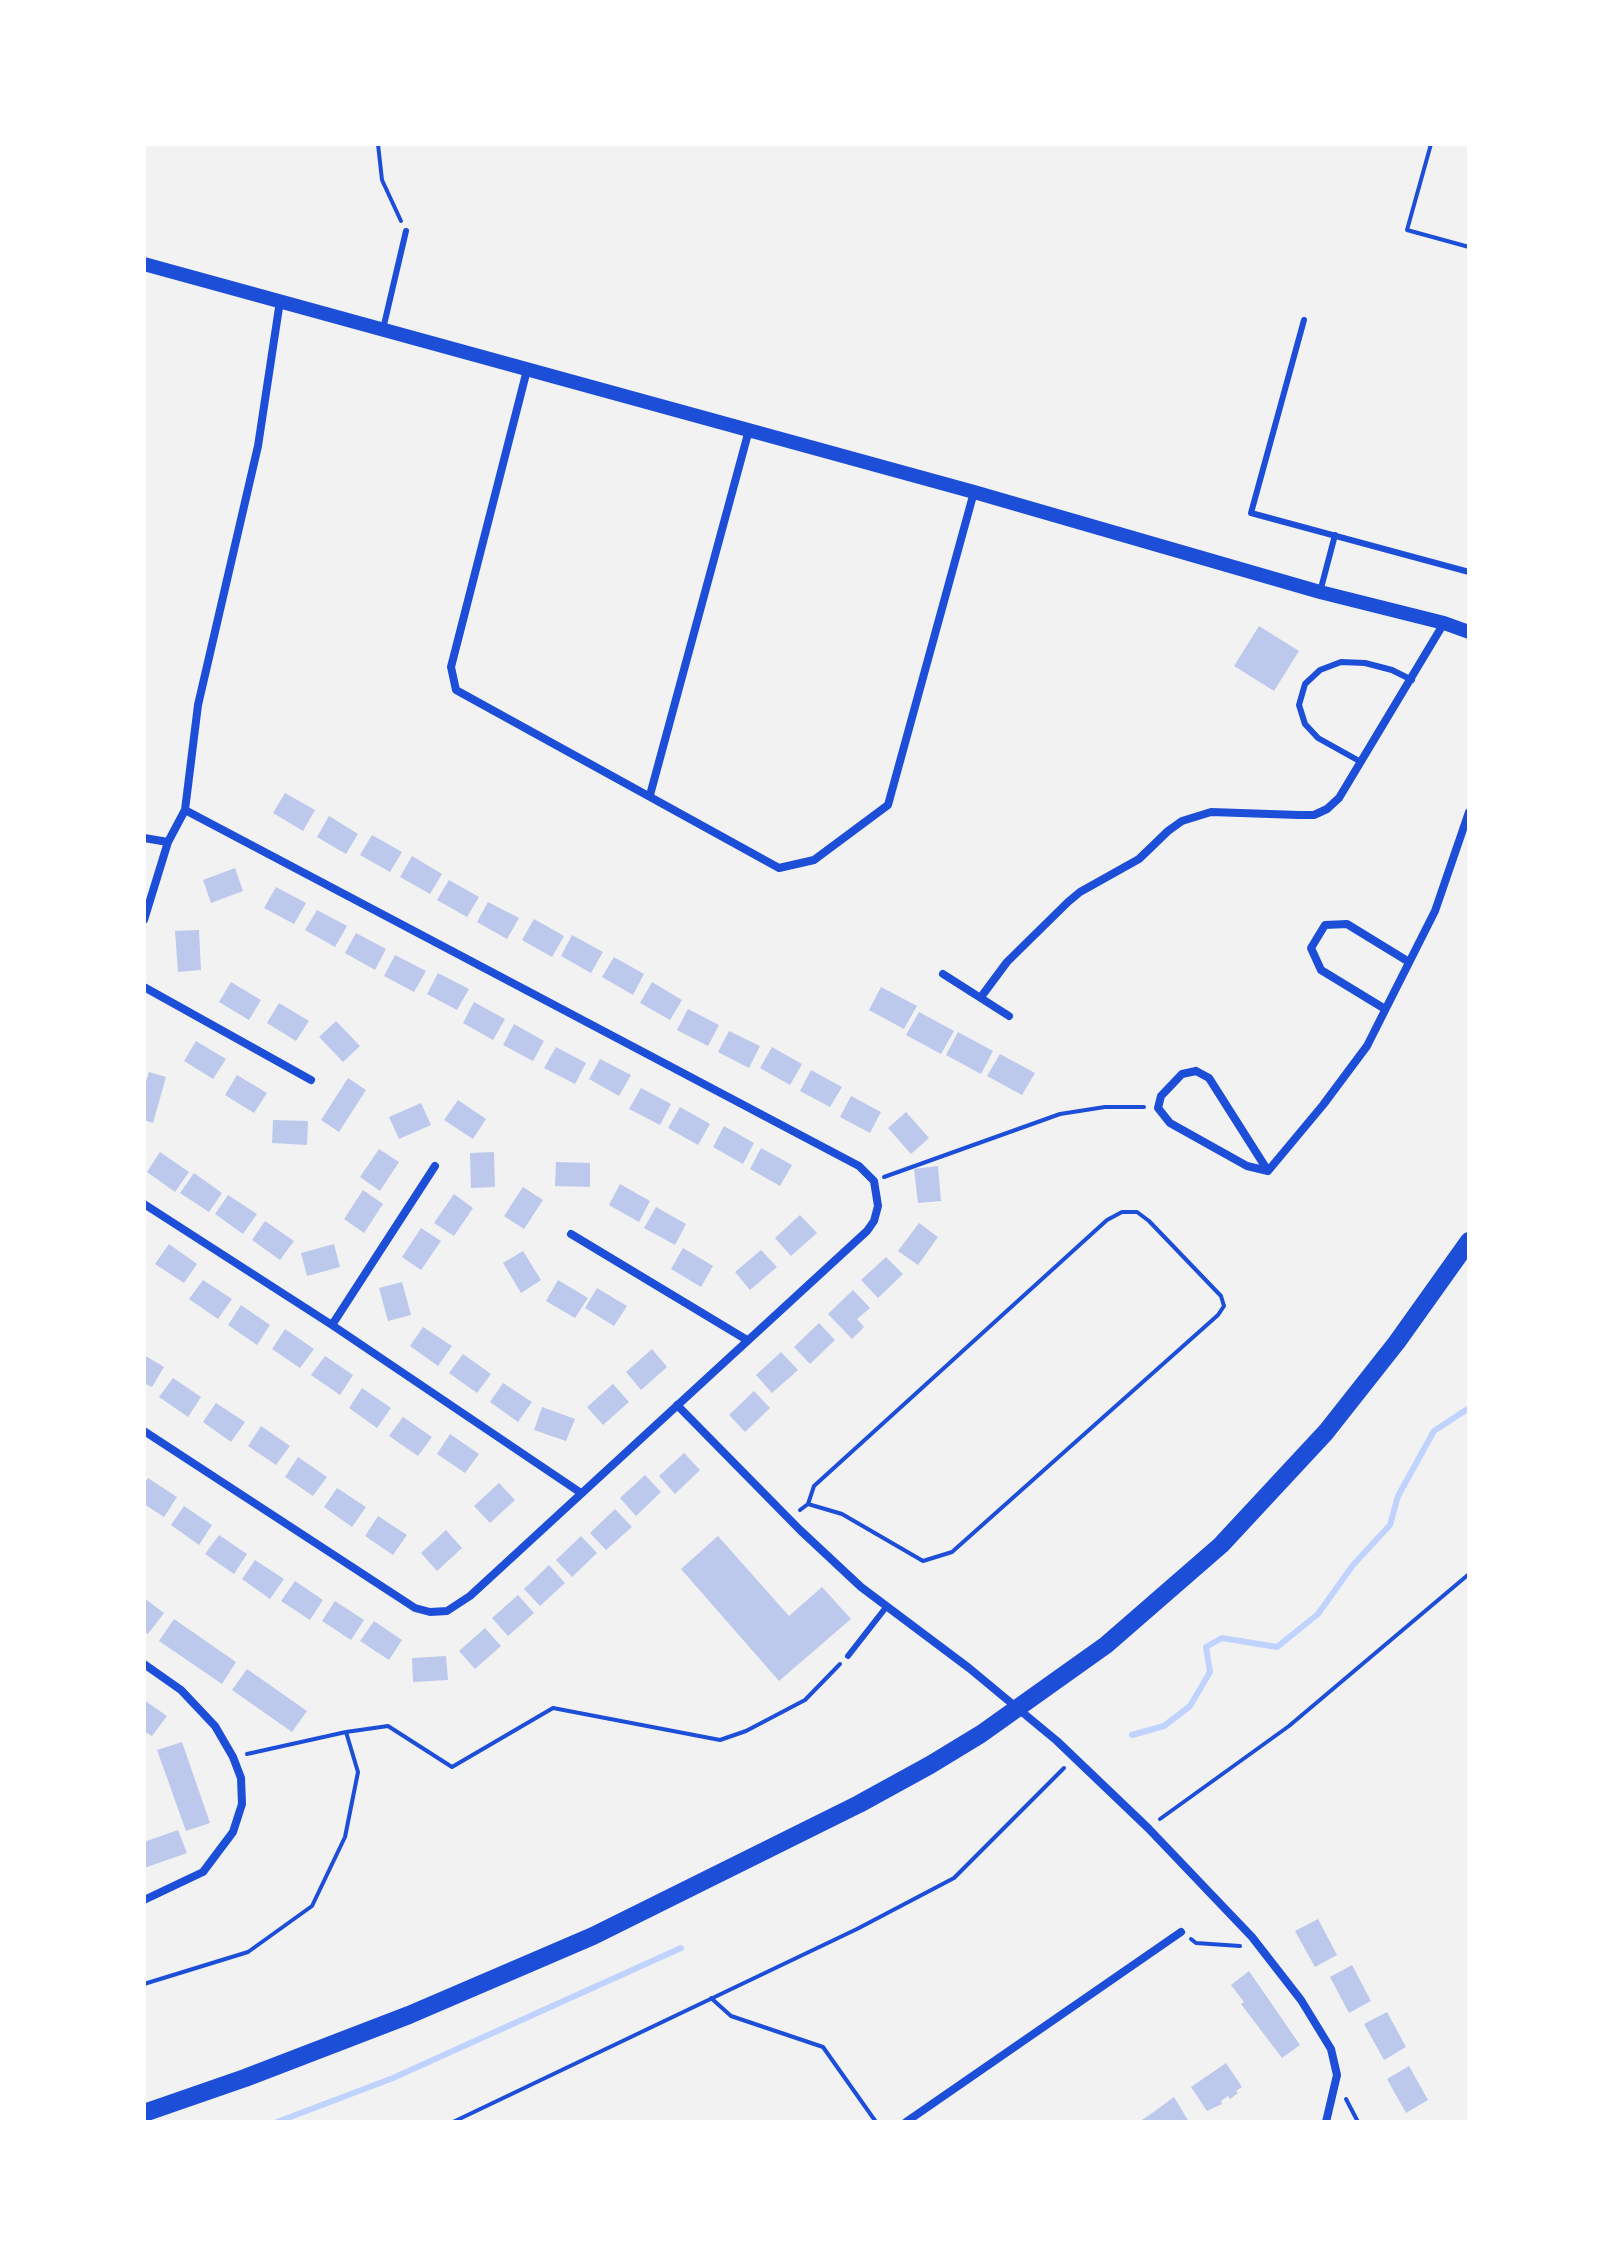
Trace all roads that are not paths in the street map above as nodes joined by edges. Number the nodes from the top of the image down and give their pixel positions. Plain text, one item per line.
1 (406, 231) road end
2 (144, 264) edge
3 (280, 301) junction
4 (1304, 320) dead end
5 (383, 330) junction
6 (527, 370) junction
7 (749, 430) junction
8 (974, 492) junction
9 (1335, 535) junction
10 (1469, 572) edge
11 (1320, 592) junction
12 (1444, 623) junction
13 (1469, 632) edge
14 (1412, 680) junction
15 (1361, 762) junction
16 (650, 795) junction
17 (185, 810) junction
18 (1469, 812) edge
19 (144, 838) edge
20 (168, 842) junction
21 (144, 920) edge
22 (1409, 962) junction
23 (943, 974) dead end
24 (144, 987) edge
25 (981, 997) junction
26 (1385, 1009) junction
27 (1009, 1016) dead end
28 (311, 1080) dead end
29 (435, 1166) dead end
30 (1268, 1171) junction
31 (144, 1204) edge
32 (571, 1234) dead end
33 (1469, 1241) edge
34 (332, 1325) junction
35 (747, 1340) junction
36 (677, 1405) junction
37 (144, 1431) edge
38 (581, 1493) junction
39 (887, 1606) junction
40 (848, 1656) road end
41 (144, 1664) edge
42 (144, 1900) edge
43 (1181, 1932) road end
44 (144, 2113) edge
45 (906, 2122) edge
46 (1326, 2122) edge

1 - 5 lane
2 - 3 street
3 - 5 street
3 - 17 street
4 - 9 lane
5 - 6 street
6 - 7 street
6 - 16 street
7 - 8 street
7 - 16 street
8 - 11 street
8 - 16 street
9 - 10 lane
9 - 11 lane
11 - 12 street
12 - 13 street
12 - 14 street
14 - 15 street
14 - 15 lane
15 - 25 street
17 - 20 street
17 - 35 street
18 - 22 street
19 - 20 street
20 - 21 street
22 - 26 street
22 - 26 street
23 - 25 street
24 - 28 street
25 - 27 street
26 - 30 street
29 - 34 street
30 - 30 street
31 - 34 street
32 - 35 street
33 - 44 main road
34 - 38 street
35 - 36 street
36 - 38 street
36 - 39 street
37 - 38 street
39 - 40 lane
39 - 46 street
41 - 42 street
43 - 45 street

